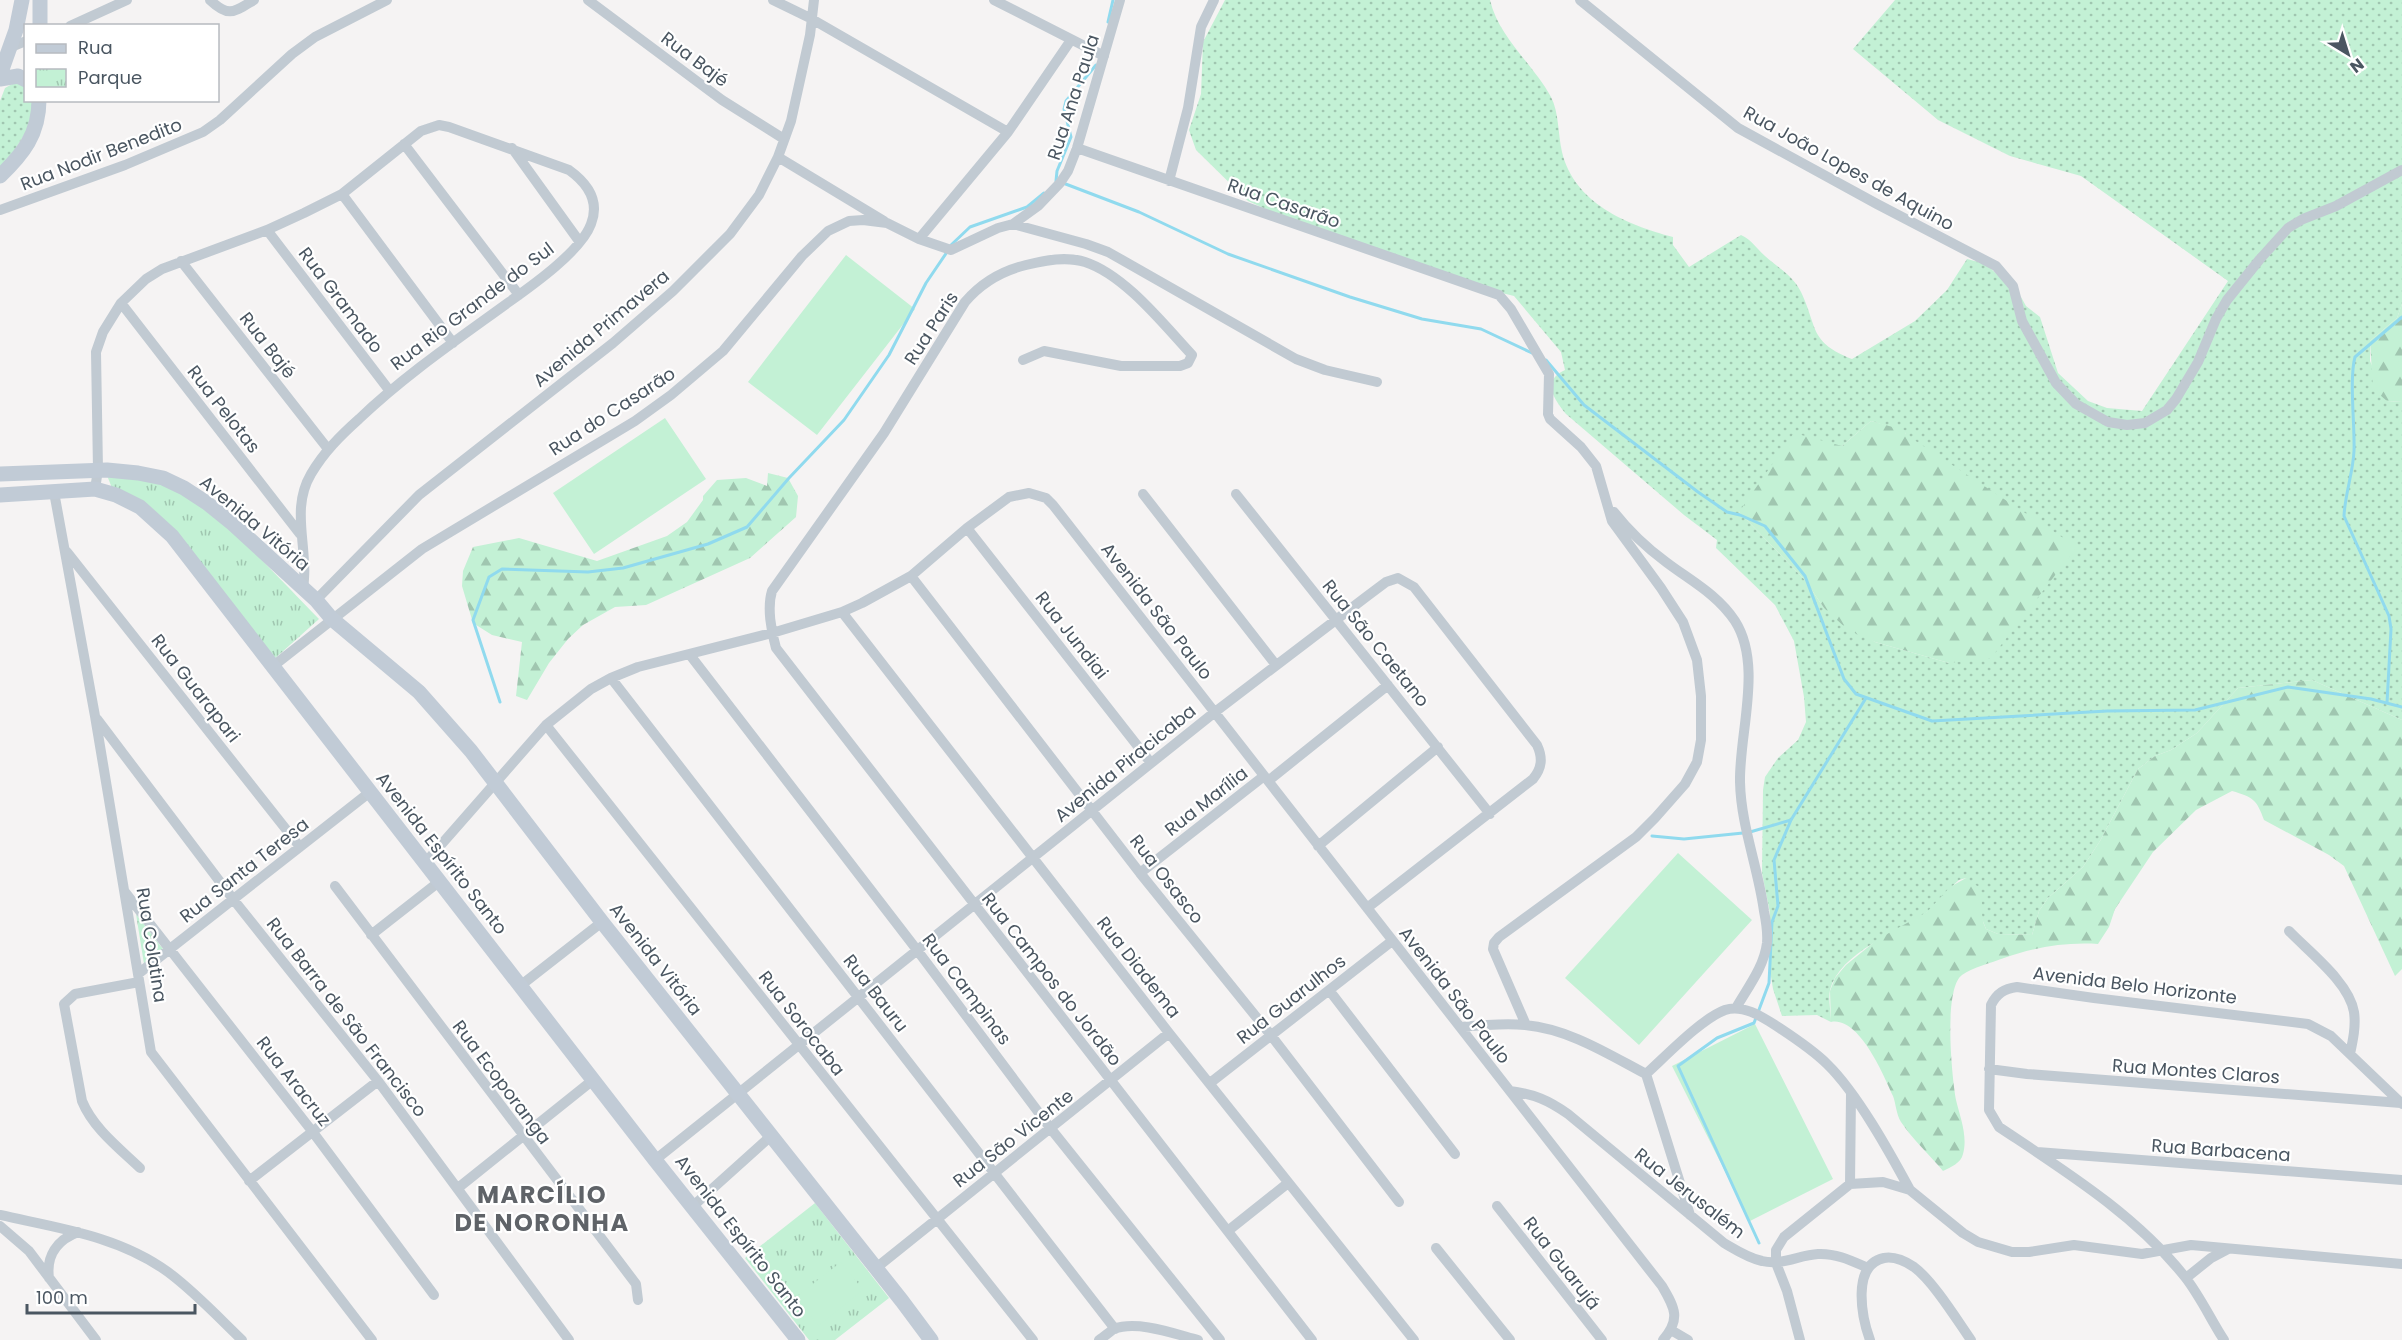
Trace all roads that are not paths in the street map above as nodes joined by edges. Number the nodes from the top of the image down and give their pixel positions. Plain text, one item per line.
1 (22, 0) edge
2 (40, 0) edge
3 (127, 0) edge
4 (210, 0) edge
5 (254, 0) edge
6 (387, 0) edge
7 (588, 0) edge
8 (773, 0) edge
9 (814, 0) edge
10 (994, 0) edge
11 (1120, 0) edge
12 (1214, 0) edge
13 (1580, 0) edge
14 (810, 18) junction
15 (40, 24) edge
16 (74, 24) edge
17 (1071, 40) junction
18 (24, 42) edge
19 (9, 48) junction
20 (1104, 56) junction
21 (0, 77) edge
22 (24, 79) edge
23 (39, 102) edge
24 (1008, 132) junction
25 (784, 139) junction
26 (404, 144) junction
27 (512, 148) junction
28 (1077, 148) junction
29 (778, 158) junction
30 (2402, 170) edge
31 (0, 176) edge
32 (1168, 181) junction
33 (342, 194) junction
34 (0, 210) edge
35 (887, 223) junction
36 (1013, 224) junction
37 (267, 230) junction
38 (919, 239) junction
39 (579, 241) junction
40 (182, 261) junction
41 (519, 295) junction
42 (121, 303) junction
43 (453, 343) junction
44 (1023, 360) dead end
45 (1377, 382) dead end
46 (389, 390) junction
47 (327, 448) junction
48 (102, 470) junction
49 (0, 474) edge
50 (95, 489) junction
51 (54, 492) junction
52 (1143, 494) dead end
53 (1236, 494) dead end
54 (0, 495) edge
55 (1609, 504) junction
56 (967, 528) junction
57 (300, 534) junction
58 (65, 550) junction
59 (911, 576) junction
60 (303, 590) junction
61 (316, 600) junction
62 (842, 612) junction
63 (332, 619) junction
64 (1335, 620) junction
65 (772, 633) junction
66 (690, 655) junction
67 (1276, 665) junction
68 (272, 667) junction
69 (611, 678) junction
70 (1388, 685) junction
71 (1215, 712) junction
72 (95, 716) junction
73 (546, 725) junction
74 (1438, 747) junction
75 (1151, 763) junction
76 (1266, 779) junction
77 (495, 784) junction
78 (370, 792) junction
79 (1093, 810) junction
80 (1490, 814) junction
81 (1318, 846) junction
82 (300, 847) junction
83 (1033, 858) junction
84 (425, 863) junction
85 (1140, 873) junction
86 (440, 881) junction
87 (335, 886) dead end
88 (123, 890) junction
89 (233, 900) junction
90 (974, 905) junction
91 (1367, 908) junction
92 (602, 922) junction
93 (2289, 931) dead end
94 (371, 935) junction
95 (1392, 941) junction
96 (170, 949) junction
97 (917, 950) junction
98 (138, 978) junction
99 (520, 986) junction
100 (1329, 990) junction
101 (858, 997) junction
102 (1736, 1008) junction
103 (1526, 1025) junction
104 (1460, 1027) junction
105 (1169, 1033) junction
106 (1270, 1034) junction
107 (798, 1045) junction
108 (2350, 1054) junction
109 (1989, 1069) junction
110 (1646, 1074) junction
111 (593, 1080) junction
112 (378, 1081) junction
113 (1111, 1081) junction
114 (1210, 1083) junction
115 (1510, 1092) junction
116 (739, 1093) junction
117 (1851, 1094) junction
118 (2401, 1103) edge
119 (1051, 1129) junction
120 (312, 1131) junction
121 (771, 1136) junction
122 (522, 1137) junction
123 (2037, 1152) junction
124 (1455, 1154) dead end
125 (655, 1160) junction
126 (140, 1168) dead end
127 (995, 1173) junction
128 (2402, 1180) edge
129 (249, 1181) junction
130 (1288, 1183) junction
131 (1850, 1184) junction
132 (458, 1188) junction
133 (1910, 1190) junction
134 (1399, 1202) dead end
135 (1497, 1206) dead end
136 (692, 1207) junction
137 (0, 1215) edge
138 (1690, 1215) junction
139 (936, 1220) junction
140 (0, 1226) edge
141 (1229, 1230) junction
142 (78, 1232) junction
143 (1436, 1248) dead end
144 (2228, 1249) junction
145 (2161, 1251) junction
146 (1776, 1263) junction
147 (2402, 1264) edge
148 (876, 1268) junction
149 (1868, 1268) junction
150 (49, 1278) junction
151 (2186, 1278) junction
152 (434, 1295) dead end
153 (638, 1300) dead end
154 (1115, 1329) junction
155 (1671, 1330) junction
156 (370, 1338) edge
157 (96, 1340) edge
158 (242, 1340) edge
159 (569, 1340) edge
160 (798, 1340) edge
161 (931, 1340) edge
162 (1032, 1340) edge
163 (1099, 1340) edge
164 (1198, 1340) edge
165 (1220, 1340) edge
166 (1312, 1340) edge
167 (1414, 1340) edge
168 (1510, 1340) edge
169 (1602, 1340) edge
170 (1663, 1340) edge
171 (1688, 1340) edge
172 (1800, 1340) edge
173 (1870, 1340) edge
174 (1971, 1340) edge
175 (2224, 1340) edge

1 - 19 street
2 - 15 street
3 - 16 street
4 - 5 street
6 - 34 street, Rua Nodir Benedito
7 - 25 street, Rua Bajé
8 - 14 street
9 - 14 street, Avenida Primavera
10 - 17 street
11 - 20 street, Rua Ana Paula
12 - 32 street
13 - 30 street, Rua João Lopes de Aquino
14 - 24 street
14 - 25 street, Avenida Primavera
17 - 20 street
17 - 24 street
18 - 19 street
19 - 21 street
20 - 28 street, Rua Ana Paula
21 - 22 street
23 - 31 street
24 - 38 street
25 - 29 street, Avenida Primavera
26 - 27 street, Rua Rio Grande do Sul
26 - 33 street, Rua Rio Grande do Sul
26 - 41 street
27 - 39 street
27 - 39 street, Rua Rio Grande do Sul
28 - 32 street, Rua Casarão
28 - 36 street, Rua Ana Paula
29 - 35 street
29 - 61 street, Avenida Primavera
32 - 55 street, Rua Casarão
33 - 37 street, Rua Rio Grande do Sul
33 - 43 street
35 - 38 street, Rua do Casarão
35 - 63 street, Rua do Casarão
36 - 38 street, Rua Ana Paula
36 - 45 street
37 - 40 street, Rua Rio Grande do Sul
37 - 46 street, Rua Gramado
39 - 41 street, Rua Rio Grande do Sul
40 - 42 street, Rua Rio Grande do Sul
40 - 47 street, Rua Bajé
41 - 43 street, Rua Rio Grande do Sul
42 - 48 street, Rua Rio Grande do Sul
42 - 57 street, Rua Pelotas
43 - 46 street, Rua Rio Grande do Sul
44 - 65 street, Rua Paris
46 - 47 street, Rua Rio Grande do Sul
47 - 57 street, Rua Rio Grande do Sul
48 - 49 street, Avenida Vitória
48 - 50 street
48 - 60 street, Avenida Vitória
50 - 51 street, Avenida Espírito Santo
50 - 68 street, Avenida Espírito Santo
51 - 54 street, Avenida Espírito Santo
51 - 58 street, Rua Colatina
52 - 67 street
53 - 64 street, Rua São Caetano
55 - 102 street
55 - 103 street
56 - 59 street, Avenida São Paulo
56 - 71 street, Avenida São Paulo
56 - 75 street, Rua Jundiai
57 - 60 street, Rua Rio Grande do Sul
58 - 72 street, Rua Colatina
58 - 82 street, Rua Guarapari
59 - 62 street, Avenida São Paulo
59 - 79 street, Rua Osasco
60 - 61 street, Avenida Vitória
61 - 63 street, Avenida Vitória
62 - 65 street, Avenida São Paulo
62 - 83 street, Rua Diadema
63 - 68 street
63 - 77 street, Avenida Vitória
64 - 67 street, Avenida Piracicaba
64 - 70 street, Rua São Caetano
64 - 80 street, Avenida Piracicaba
65 - 66 street, Avenida São Paulo
65 - 90 street, Rua Campos do Jordão
66 - 69 street, Avenida São Paulo
66 - 97 street, Rua Campinas
67 - 71 street, Avenida Piracicaba
68 - 78 street, Avenida Espírito Santo
69 - 73 street, Avenida São Paulo
69 - 101 street, Rua Bauru
70 - 74 street, Rua São Caetano
70 - 76 street, Rua Marília
71 - 75 street, Avenida Piracicaba
71 - 76 street, Avenida São Paulo
72 - 88 street, Rua Colatina
72 - 89 street, Rua Barra de São Francisco
73 - 77 street, Avenida São Paulo
73 - 107 street, Rua Sorocaba
74 - 80 street, Rua São Caetano
74 - 81 street
75 - 79 street, Avenida Piracicaba
76 - 81 street, Avenida São Paulo
76 - 85 street, Rua Marília
77 - 84 street, Avenida São Paulo
77 - 92 street, Avenida Vitória
78 - 82 street, Rua Santa Teresa
78 - 84 street, Avenida Espírito Santo
79 - 83 street, Avenida Piracicaba
79 - 85 street, Rua Osasco
80 - 91 street, Avenida Piracicaba
81 - 91 street, Avenida São Paulo
82 - 89 street, Rua Santa Teresa
83 - 90 street, Avenida Piracicaba
83 - 105 street, Rua Diadema
84 - 86 street, Avenida Espírito Santo
85 - 106 street, Rua Osasco
86 - 94 street
86 - 99 street, Avenida Espírito Santo
87 - 94 street, Rua Ecoporanga
88 - 96 street, Rua Aracruz
88 - 98 street, Rua Colatina
89 - 96 street, Rua Santa Teresa
89 - 112 street, Rua Barra de São Francisco
90 - 97 street, Avenida Piracicaba
90 - 113 street, Rua Campos do Jordão
91 - 95 street, Avenida São Paulo
92 - 99 street
92 - 116 street, Avenida Vitória
93 - 108 street
94 - 122 street, Rua Ecoporanga
95 - 100 street, Rua Guarulhos
95 - 104 street, Avenida São Paulo
96 - 98 street, Rua Santa Teresa
96 - 120 street, Rua Aracruz
97 - 101 street, Avenida Piracicaba
97 - 119 street, Rua Campinas
98 - 126 street
98 - 129 street, Rua Colatina
99 - 111 street, Avenida Espírito Santo
100 - 106 street, Rua Guarulhos
100 - 124 street
101 - 107 street, Avenida Piracicaba
101 - 127 street, Rua Bauru
102 - 110 street
102 - 117 street
103 - 104 street
103 - 110 street
104 - 115 street, Avenida São Paulo
105 - 113 street, Rua São Vicente
105 - 114 street, Rua Diadema
106 - 114 street, Rua Guarulhos
106 - 134 street, Rua Osasco
107 - 116 street, Avenida Piracicaba
107 - 139 street, Rua Sorocaba
108 - 109 street, Avenida Belo Horizonte
108 - 118 street, Avenida Belo Horizonte
109 - 118 street, Rua Montes Claros
109 - 123 street, Avenida Belo Horizonte
110 - 138 street
111 - 122 street
111 - 125 street, Avenida Espírito Santo
112 - 120 street
112 - 132 street, Rua Barra de São Francisco
113 - 119 street, Rua São Vicente
113 - 141 street, Rua Campos do Jordão
114 - 130 street, Rua Diadema
115 - 138 street, Rua Jerusalém
115 - 155 street, Avenida São Paulo
116 - 121 street, Avenida Vitória
116 - 125 street, Avenida Piracicaba
117 - 131 street
117 - 133 street
119 - 127 street, Rua São Vicente
119 - 165 street, Rua Campinas
120 - 129 street
120 - 152 street, Rua Aracruz
121 - 136 street
121 - 148 street, Avenida Vitória
122 - 132 street
122 - 153 street, Rua Ecoporanga
123 - 128 street, Rua Barbacena
123 - 145 street, Avenida Belo Horizonte
125 - 136 street, Avenida Espírito Santo
127 - 139 street, Rua São Vicente
127 - 154 street, Rua Bauru
129 - 156 street, Rua Colatina
130 - 141 street
130 - 167 street, Rua Diadema
131 - 133 street
131 - 146 street
132 - 159 street, Rua Barra de São Francisco
133 - 145 street
135 - 169 street, Rua Guarujá
136 - 160 street, Avenida Espírito Santo
137 - 142 street
138 - 146 street, Rua Jerusalém
139 - 148 street, Rua São Vicente
139 - 162 street, Rua Sorocaba
140 - 150 street
141 - 166 street, Rua Campos do Jordão
142 - 150 street
142 - 158 street
143 - 168 street
144 - 145 street
144 - 147 street
144 - 151 street
145 - 151 street, Avenida Belo Horizonte
146 - 149 street, Rua Jerusalém
146 - 172 street
148 - 161 street, Avenida Vitória
149 - 173 street
149 - 174 street
150 - 157 street
151 - 175 street, Avenida Belo Horizonte
154 - 163 street
154 - 164 street
155 - 170 street
155 - 171 street

